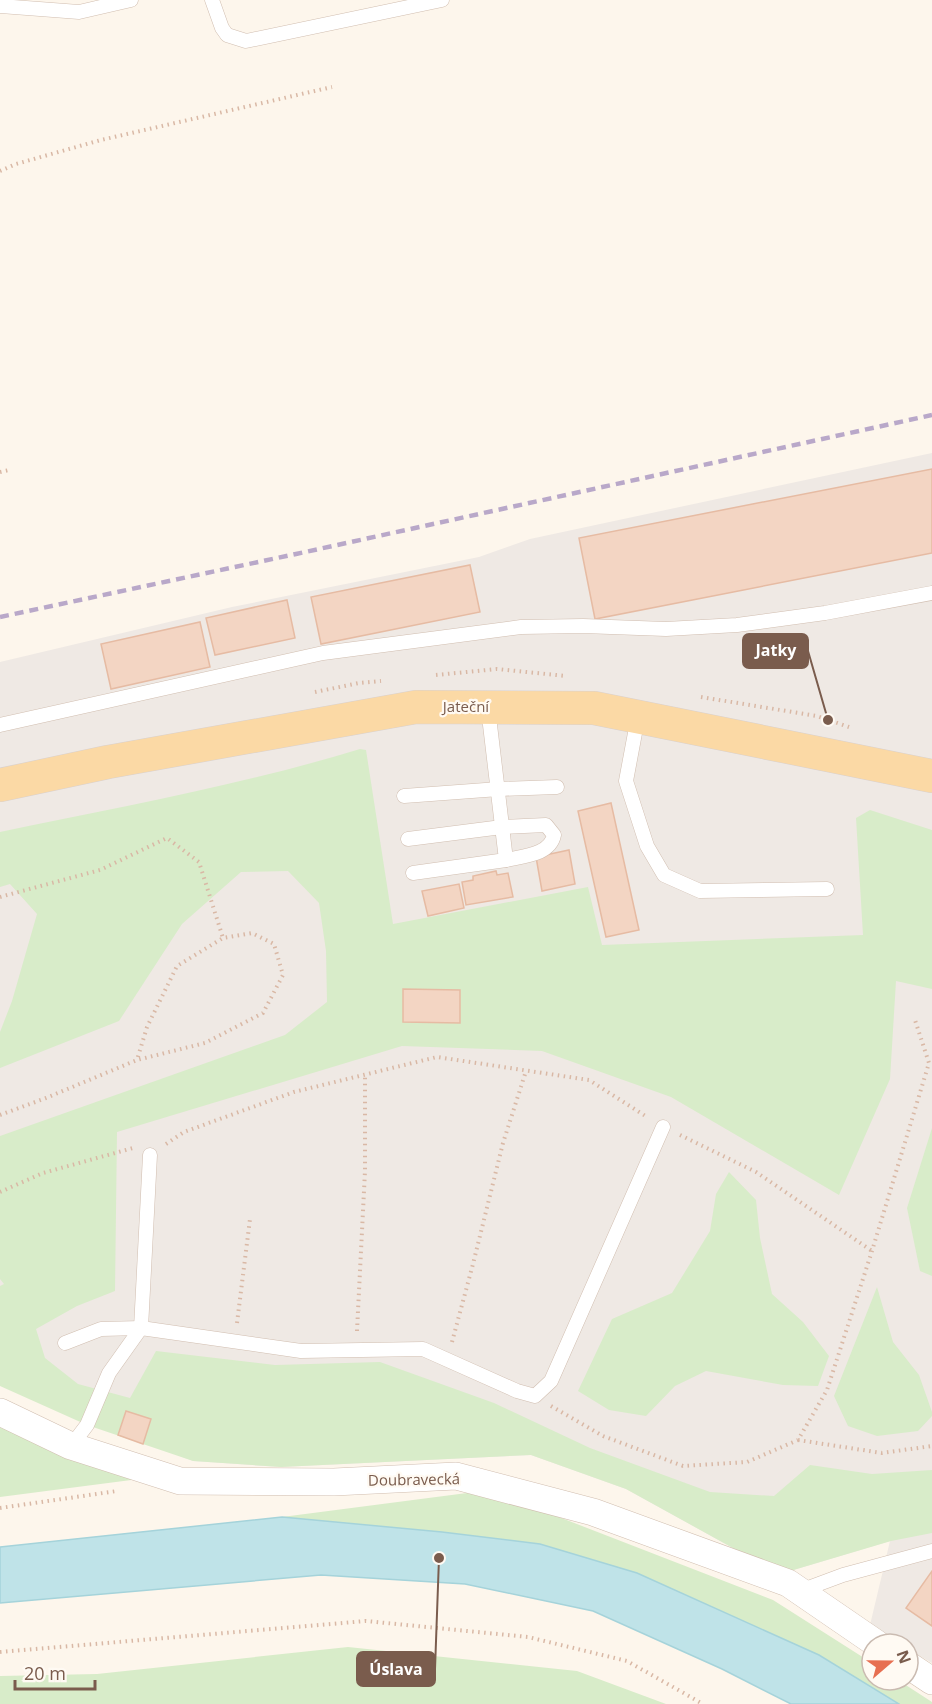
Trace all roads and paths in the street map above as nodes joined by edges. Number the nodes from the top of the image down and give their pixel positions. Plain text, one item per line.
1 (131, 0) edge
2 (212, 0) edge
3 (442, 0) edge
4 (0, 6) edge
5 (332, 87) dead end
6 (0, 171) edge
7 (9, 470) dead end
8 (0, 472) edge
9 (932, 593) edge
10 (488, 707) junction
11 (639, 717) junction
12 (0, 725) edge
13 (932, 776) edge
14 (0, 783) edge
15 (557, 787) dead end
16 (499, 789) junction
17 (404, 796) dead end
18 (502, 827) junction
19 (408, 839) dead end
20 (506, 860) junction
21 (413, 873) dead end
22 (827, 889) dead end
23 (0, 897) edge
24 (223, 938) junction
25 (914, 1017) dead end
26 (137, 1060) junction
27 (526, 1071) junction
28 (366, 1074) junction
29 (0, 1114) edge
30 (663, 1127) junction
31 (150, 1155) junction
32 (0, 1192) edge
33 (250, 1219) dead end
34 (872, 1251) junction
35 (141, 1328) junction
36 (235, 1342) junction
37 (65, 1343) dead end
38 (356, 1350) junction
39 (447, 1360) junction
40 (534, 1396) junction
41 (0, 1412) edge
42 (798, 1440) junction
43 (71, 1446) junction
44 (932, 1446) edge
45 (124, 1490) dead end
46 (0, 1508) edge
47 (932, 1551) edge
48 (800, 1591) junction
49 (860, 1632) edge
50 (0, 1652) edge
51 (703, 1704) edge

1 - 4 lane
2 - 3 lane
5 - 6 path
7 - 8 path
9 - 12 lane
10 - 11 main road, Jateční
10 - 14 main road, Jateční
10 - 16 lane
11 - 13 main road, Jateční
11 - 22 lane
15 - 16 lane
16 - 17 lane
16 - 18 lane
18 - 19 lane
18 - 20 lane
18 - 20 lane
20 - 21 lane
23 - 24 path
24 - 26 path
24 - 26 path
25 - 34 path
26 - 29 path
27 - 28 path
27 - 30 path
27 - 39 path
28 - 31 path
28 - 38 path
30 - 34 path
30 - 40 lane
31 - 32 path
31 - 35 lane
33 - 36 path
34 - 42 path
35 - 36 lane
35 - 37 lane
35 - 43 lane
36 - 38 lane
38 - 39 lane
39 - 40 lane
40 - 42 path
41 - 43 street, Doubravecká
42 - 44 path
43 - 48 street, Doubravecká
45 - 46 path
47 - 48 lane
48 - 49 street, Doubravecká
50 - 51 path

